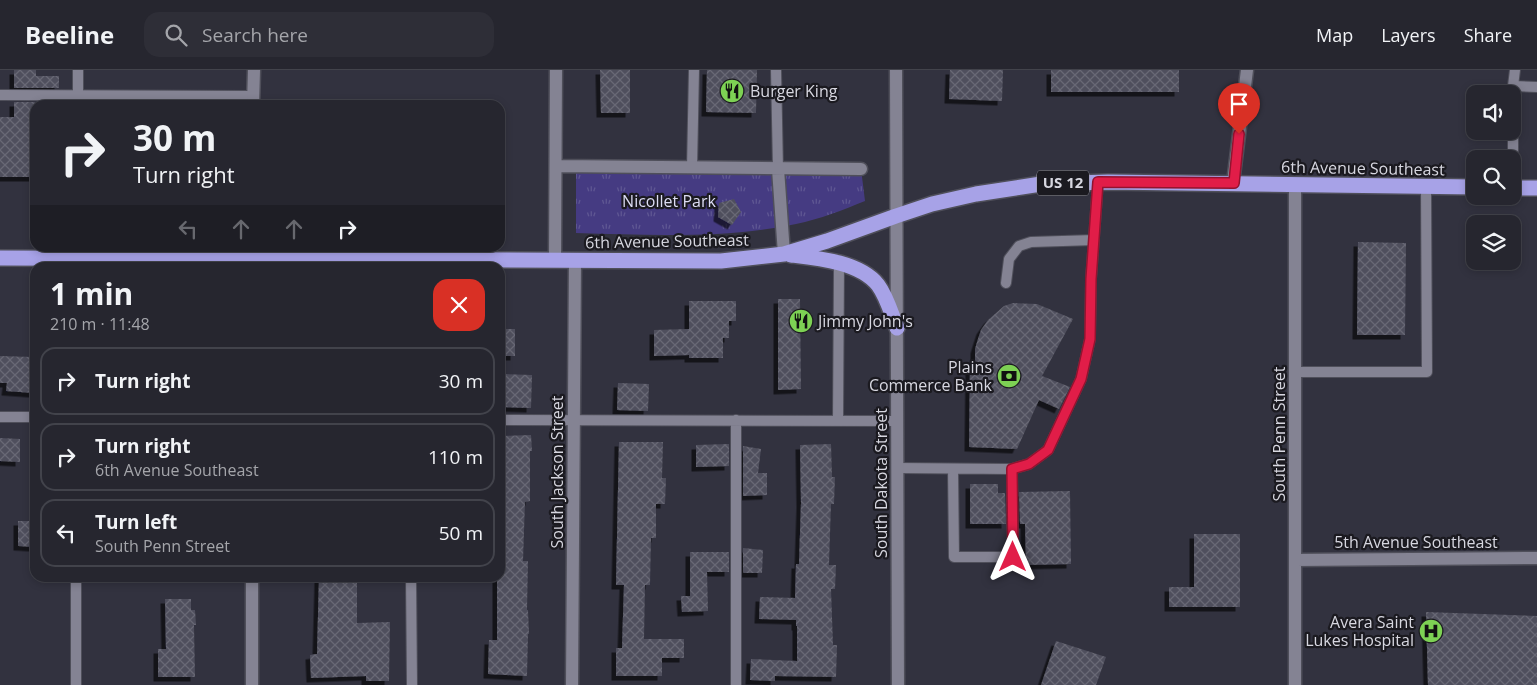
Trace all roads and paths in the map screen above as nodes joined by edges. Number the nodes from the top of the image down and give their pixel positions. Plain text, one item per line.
1 (78, 70) edge
2 (254, 70) edge
3 (556, 70) edge
4 (694, 70) edge
5 (776, 70) edge
6 (896, 70) edge
7 (1247, 70) edge
8 (1515, 70) edge
9 (1513, 85) edge
10 (1521, 86) edge
11 (1537, 87) edge
12 (0, 95) edge
13 (78, 96) junction
14 (253, 100) edge
15 (556, 166) junction
16 (692, 168) junction
17 (778, 169) junction
18 (861, 169) dead end
19 (1098, 182) junction
20 (1234, 183) junction
21 (1295, 184) junction
22 (1426, 186) junction
23 (1466, 187) edge
24 (1521, 188) edge
25 (1537, 188) edge
26 (896, 216) junction
27 (1094, 240) junction
28 (783, 254) junction
29 (0, 258) edge
30 (252, 258) edge
31 (555, 260) junction
32 (575, 260) junction
33 (839, 264) junction
34 (1006, 283) dead end
35 (897, 328) junction
36 (1295, 372) junction
37 (0, 417) edge
38 (30, 417) edge
39 (505, 420) edge
40 (736, 420) junction
41 (574, 421) junction
42 (838, 421) junction
43 (897, 421) junction
44 (897, 468) junction
45 (953, 469) junction
46 (1012, 469) junction
47 (1537, 558) edge
48 (1295, 560) junction
49 (76, 582) edge
50 (252, 582) edge
51 (411, 582) edge
52 (76, 685) edge
53 (252, 685) edge
54 (412, 685) edge
55 (572, 685) edge
56 (736, 685) edge
57 (898, 685) edge
58 (1295, 685) edge

1 - 13 lane
2 - 14 street
3 - 15 street
4 - 16 lane
5 - 17 lane
6 - 26 street, South Dakota Street
7 - 20 street
8 - 9 lane
10 - 11 lane
12 - 13 lane
13 - 14 lane
15 - 16 street
15 - 31 street
16 - 17 street
17 - 18 street
17 - 28 street
19 - 20 highway, 6th Avenue Southeast / US 12
19 - 26 highway, 6th Avenue Southeast / US 12
19 - 27 lane
20 - 21 highway, 6th Avenue Southeast / US 12
21 - 22 highway, 6th Avenue Southeast / US 12
21 - 36 street, South Penn Street
22 - 23 highway, 6th Avenue Southeast / US 12
22 - 36 lane
24 - 25 highway
26 - 28 highway, 6th Avenue Southeast / US 12
26 - 35 street, South Dakota Street
27 - 34 lane
27 - 46 lane
28 - 32 highway, 6th Avenue Southeast / US 12
28 - 33 highway
29 - 30 highway, 6th Avenue Southeast / US 12
30 - 31 highway, 6th Avenue Southeast / US 12
31 - 32 highway, 6th Avenue Southeast / US 12
32 - 41 street, South Jackson Street
33 - 35 highway
33 - 42 lane
35 - 43 street, South Dakota Street
36 - 48 street, South Penn Street
37 - 38 lane
39 - 41 lane
40 - 41 lane
40 - 42 lane
40 - 56 lane
41 - 55 street, South Jackson Street
42 - 43 lane
43 - 44 street, South Dakota Street
44 - 45 lane
44 - 57 street, South Dakota Street
45 - 46 lane
45 - 46 lane
47 - 48 street, 5th Avenue Southeast
48 - 58 street, South Penn Street
49 - 52 lane
50 - 53 street
51 - 54 lane

